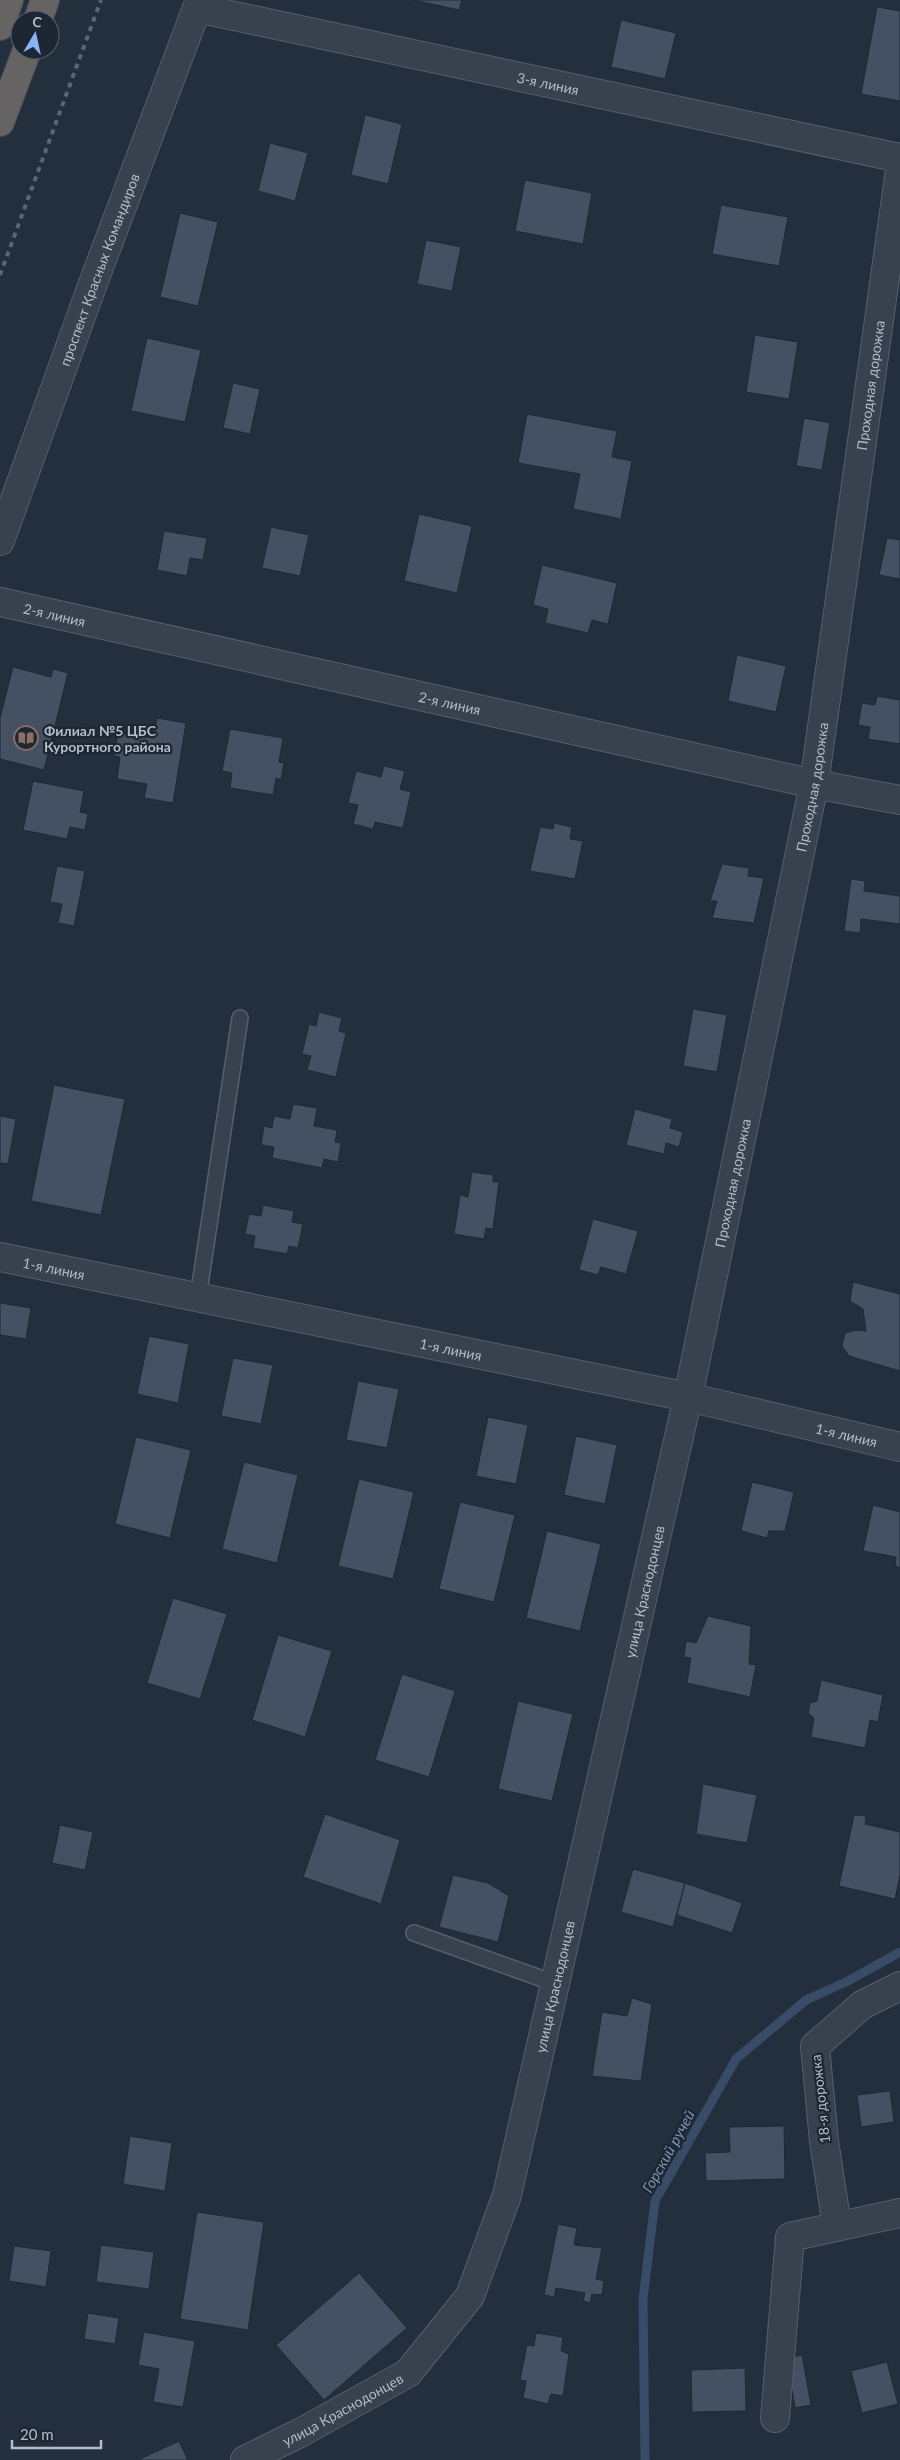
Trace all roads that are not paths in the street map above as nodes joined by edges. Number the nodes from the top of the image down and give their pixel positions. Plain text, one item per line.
1 (9, 0) edge
2 (198, 4) edge
3 (0, 26) edge
4 (23, 60) edge
5 (0, 122) edge
6 (900, 158) edge
7 (900, 170) edge
8 (0, 541) edge
9 (0, 602) edge
10 (814, 784) junction
11 (900, 800) edge
12 (240, 1018) dead end
13 (0, 1257) edge
14 (198, 1298) junction
15 (688, 1397) junction
16 (900, 1447) edge
17 (414, 1933) dead end
18 (554, 1982) junction
19 (900, 1986) edge
20 (900, 2213) edge
21 (837, 2226) junction
22 (775, 2418) dead end
23 (245, 2460) edge

1 - 3 highway
2 - 6 street, 3-я линия
2 - 8 street, проспект Красных Командиров
4 - 5 highway
7 - 10 street, Проходная дорожка
9 - 10 street, 2-я линия
10 - 11 street, 2-я линия
10 - 15 street, Проходная дорожка
12 - 14 lane
13 - 14 street, 1-я линия
14 - 15 street, 1-я линия
15 - 16 street, 1-я линия
15 - 18 street, улица Краснодонцев
17 - 18 lane
18 - 23 street, улица Краснодонцев
19 - 21 street, 18-я дорожка
20 - 21 street
21 - 22 street

